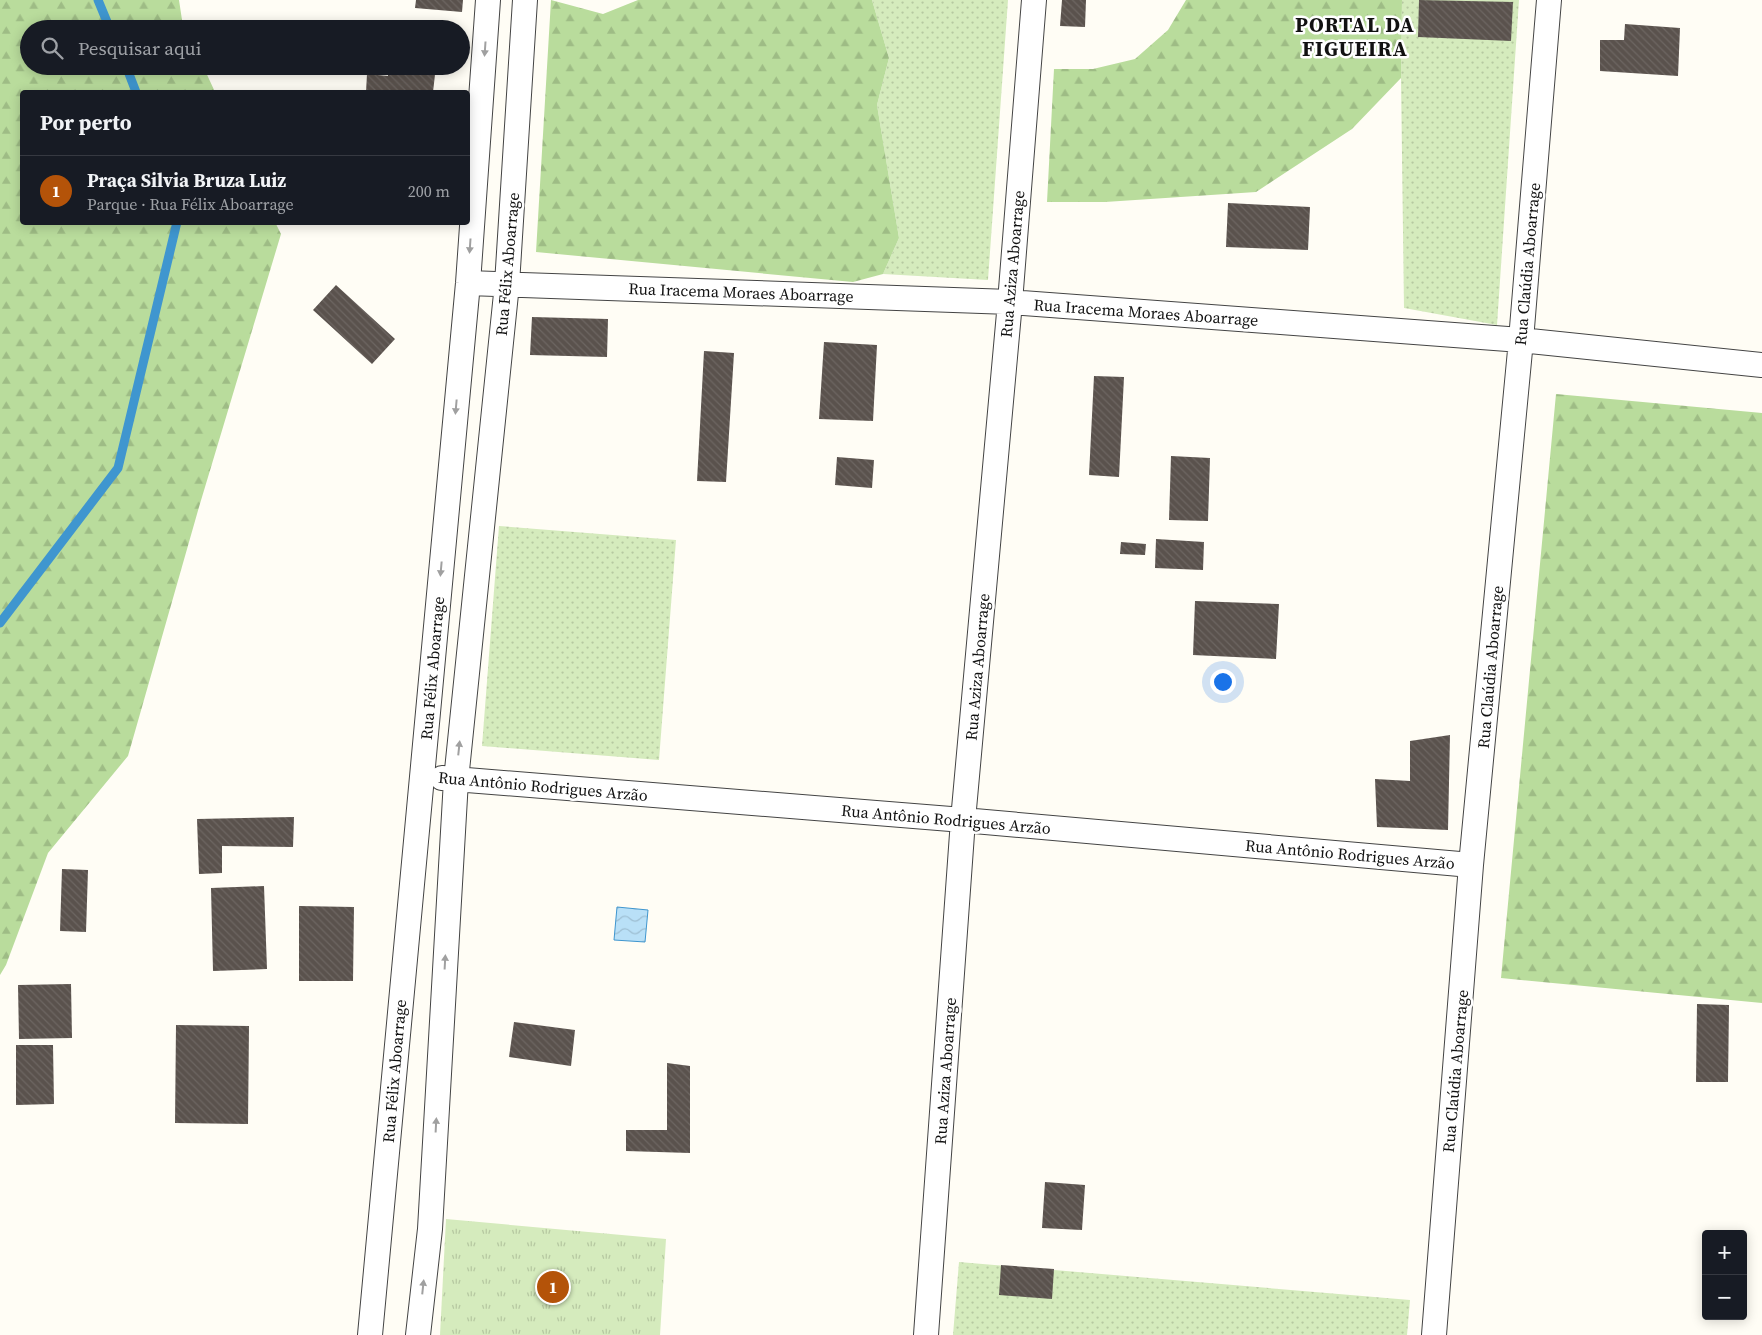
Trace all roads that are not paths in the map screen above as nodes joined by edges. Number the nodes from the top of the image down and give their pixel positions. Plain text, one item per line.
1 (488, 0) edge
2 (526, 0) edge
3 (1034, 0) edge
4 (1549, 0) edge
5 (468, 283) junction
6 (507, 284) junction
7 (1010, 302) junction
8 (1521, 340) junction
9 (1762, 365) edge
10 (422, 775) junction
11 (456, 780) junction
12 (963, 820) junction
13 (1471, 865) junction
14 (370, 1335) edge
15 (418, 1335) edge
16 (926, 1335) edge
17 (1434, 1335) edge

1 -> 5 street, Rua Félix Aboarrage
2 - 6 street, Rua Félix Aboarrage
3 - 7 street, Rua Aziza Aboarrage
4 - 8 street, Rua Claúdia Aboarrage
5 - 6 street, Rua Iracema Moraes Aboarrage
5 -> 10 street, Rua Félix Aboarrage
6 - 7 street, Rua Iracema Moraes Aboarrage
11 -> 6 street, Rua Félix Aboarrage
7 - 8 street, Rua Iracema Moraes Aboarrage
7 - 12 street, Rua Aziza Aboarrage
8 - 9 street, Rua Iracema Moraes Aboarrage
8 - 13 street, Rua Claúdia Aboarrage
10 - 11 street, Rua Antônio Rodrigues Arzão
10 - 14 street, Rua Félix Aboarrage
11 - 12 street, Rua Antônio Rodrigues Arzão
15 -> 11 street, Rua Félix Aboarrage
12 - 13 street, Rua Antônio Rodrigues Arzão
12 - 16 street, Rua Aziza Aboarrage
13 - 17 street, Rua Claúdia Aboarrage

